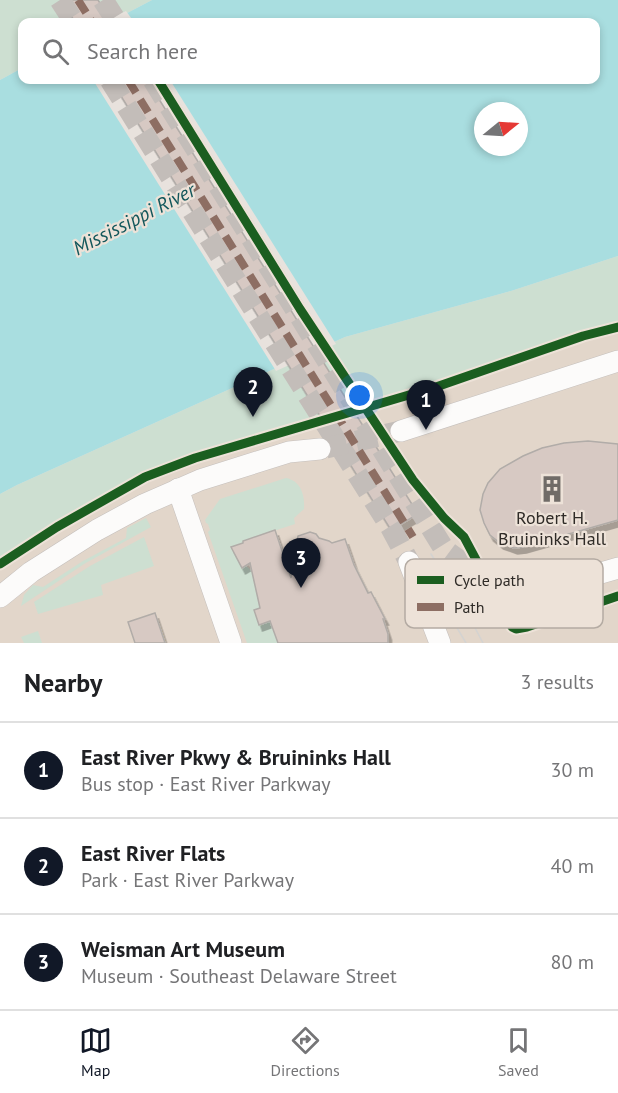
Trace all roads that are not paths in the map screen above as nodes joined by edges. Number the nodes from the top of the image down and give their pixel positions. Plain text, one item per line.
1 (618, 361) edge
2 (401, 431) tunnel mouth
3 (320, 449) tunnel mouth
4 (178, 489) junction
5 (618, 568) edge
6 (603, 572) edge
7 (0, 597) edge
8 (434, 628) edge
9 (231, 643) edge
10 (440, 643) edge

1 - 2 street
3 - 4 street
4 - 7 street
4 - 9 street
5 - 6 street
8 - 10 street

